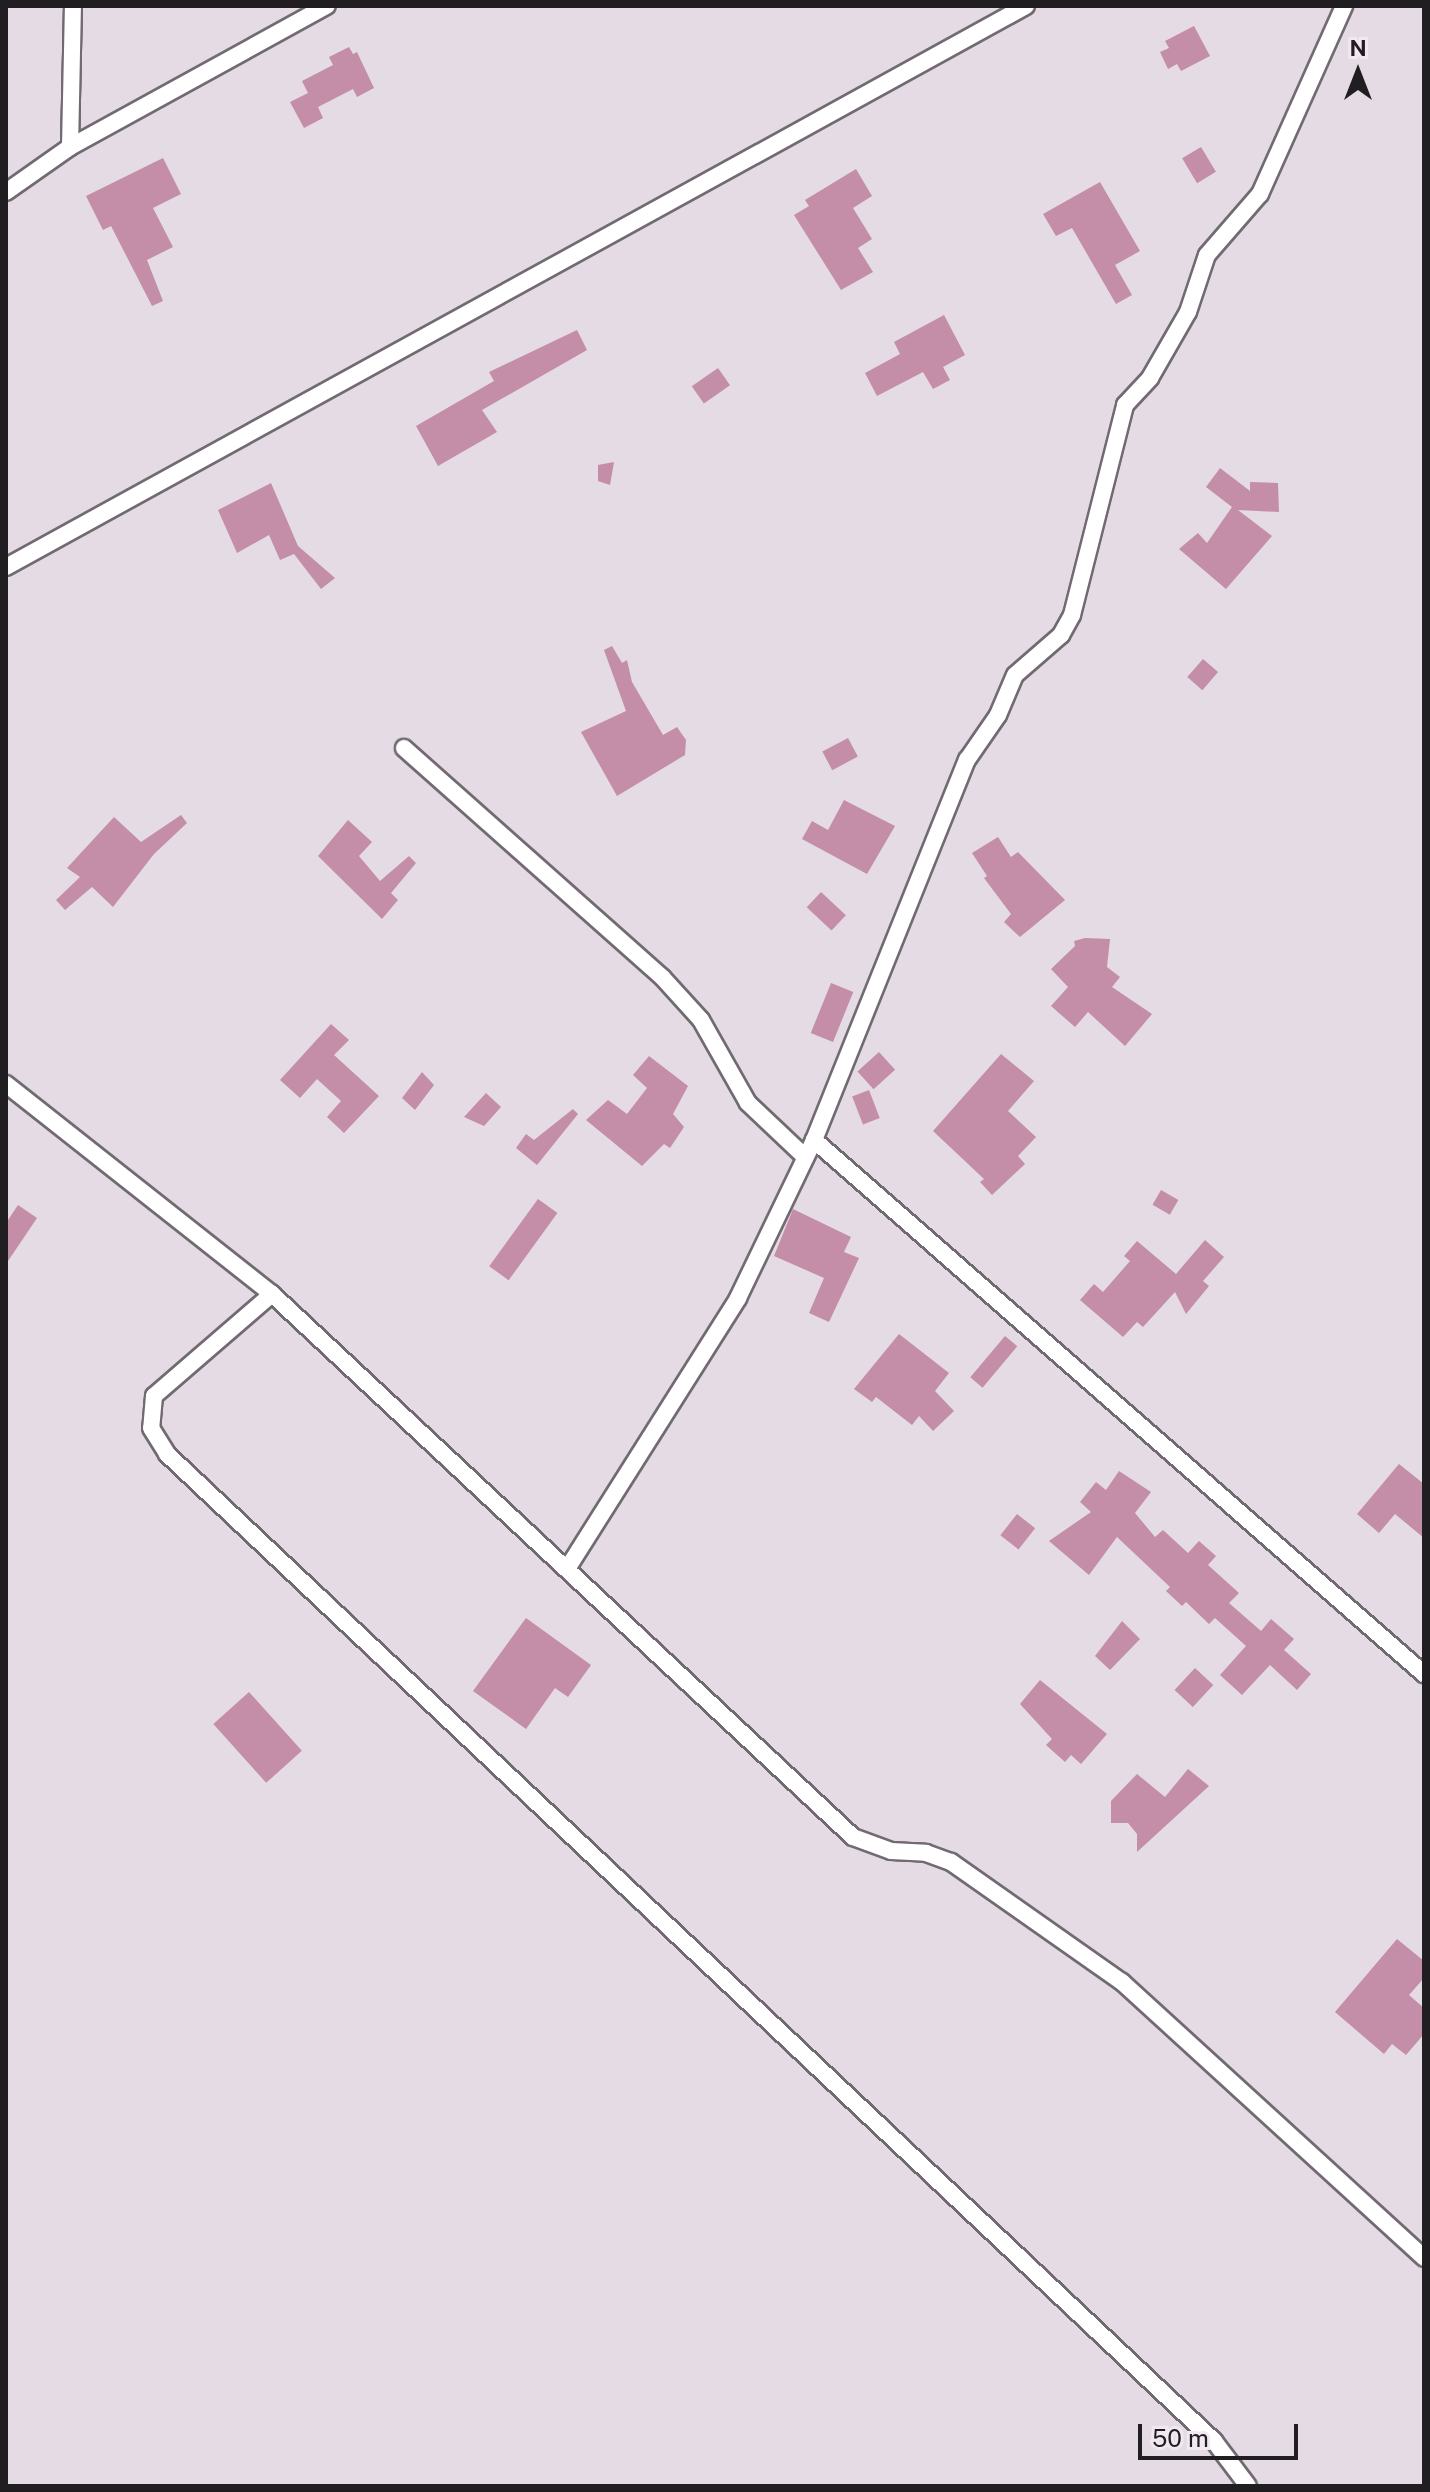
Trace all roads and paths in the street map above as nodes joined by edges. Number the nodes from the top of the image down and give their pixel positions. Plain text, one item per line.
1 (73, 6) edge
2 (327, 6) edge
3 (1026, 6) edge
4 (1344, 6) edge
5 (70, 147) junction
6 (6, 192) edge
7 (6, 567) edge
8 (404, 748) dead end
9 (6, 1084) edge
10 (814, 1140) junction
11 (804, 1156) junction
12 (272, 1294) junction
13 (567, 1569) junction
14 (1424, 1674) edge
15 (1424, 2258) edge
16 (1248, 2486) edge

1 - 5 street
2 - 5 street
3 - 7 street
4 - 10 street
5 - 6 street
8 - 11 street
9 - 12 street
10 - 11 street
10 - 14 street
11 - 13 street
12 - 13 street
12 - 16 street
13 - 15 street

